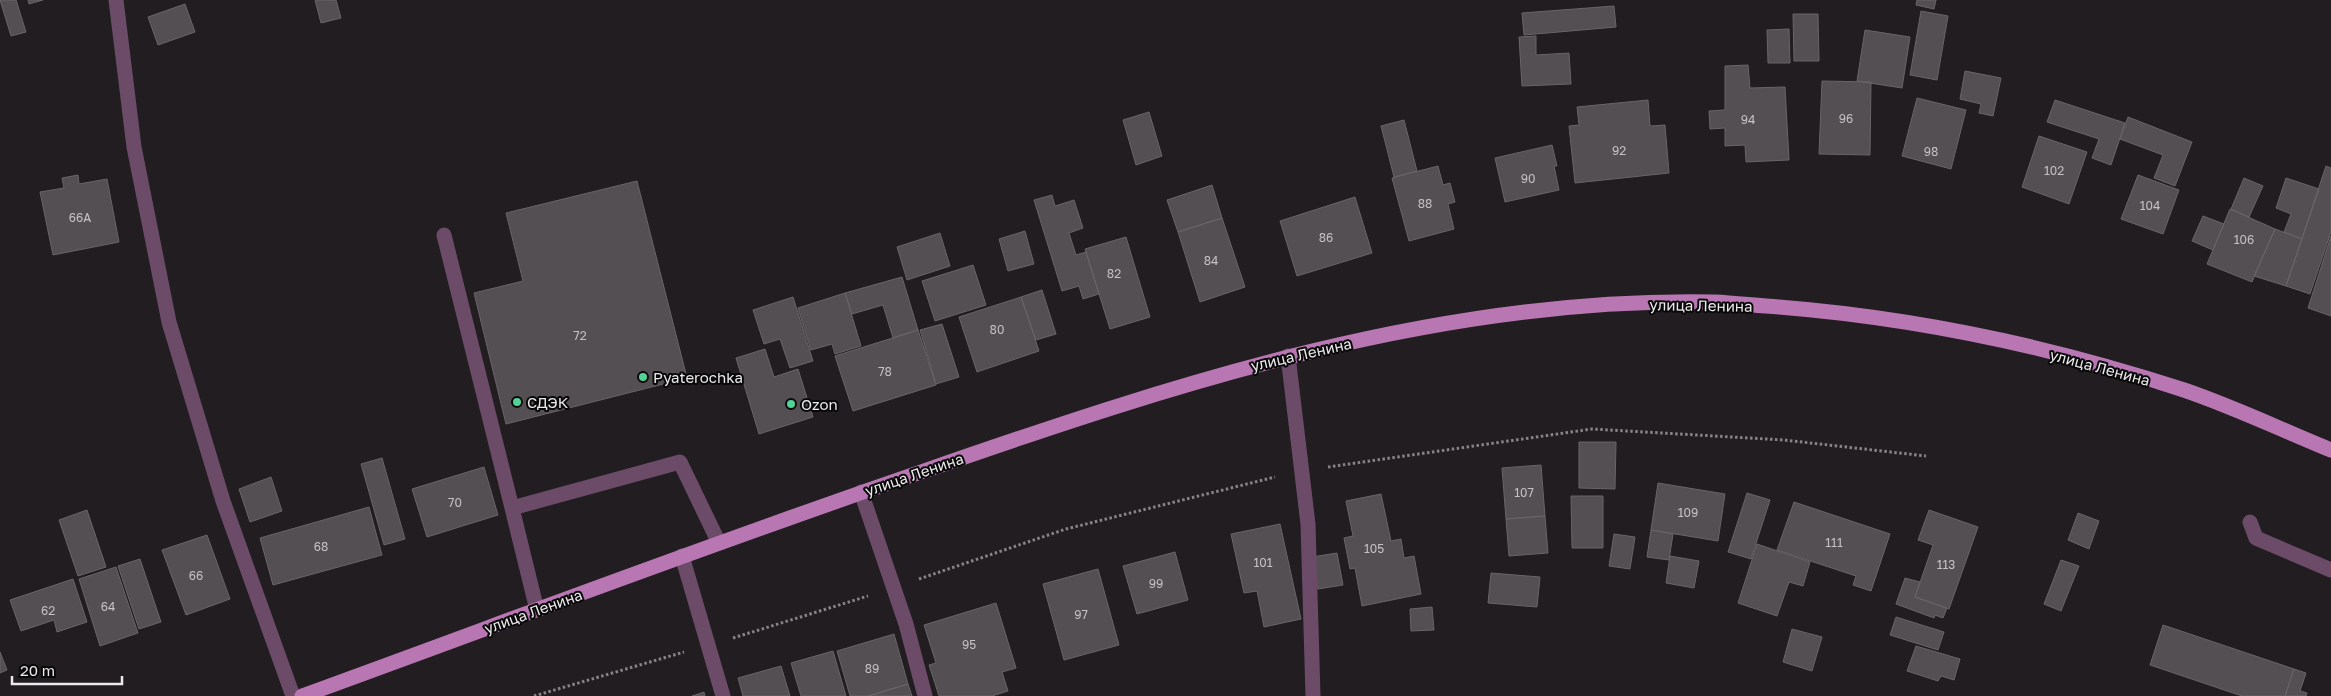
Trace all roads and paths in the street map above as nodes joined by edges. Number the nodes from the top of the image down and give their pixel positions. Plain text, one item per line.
1 (116, 0) edge
2 (444, 235) dead end
3 (1288, 356) junction
4 (2331, 450) edge
5 (1926, 456) dead end
6 (1302, 470) junction
7 (861, 492) junction
8 (512, 508) junction
9 (2250, 522) dead end
10 (719, 543) junction
11 (682, 556) junction
12 (2331, 570) edge
13 (894, 587) junction
14 (537, 610) junction
15 (708, 645) junction
16 (293, 696) edge
17 (302, 696) edge
18 (534, 696) edge
19 (723, 696) edge
20 (925, 696) edge
21 (1313, 696) edge

1 - 16 street
2 - 8 street
3 - 4 main road, улица Ленина
3 - 6 street
3 - 7 main road, улица Ленина
5 - 6 path
6 - 13 path
6 - 21 street
7 - 10 main road, улица Ленина
7 - 13 street
8 - 10 street
8 - 14 street
9 - 12 street
10 - 11 main road, улица Ленина
11 - 14 main road, улица Ленина
11 - 15 street
13 - 15 path
13 - 20 street
14 - 17 main road, улица Ленина
15 - 18 path
15 - 19 street

